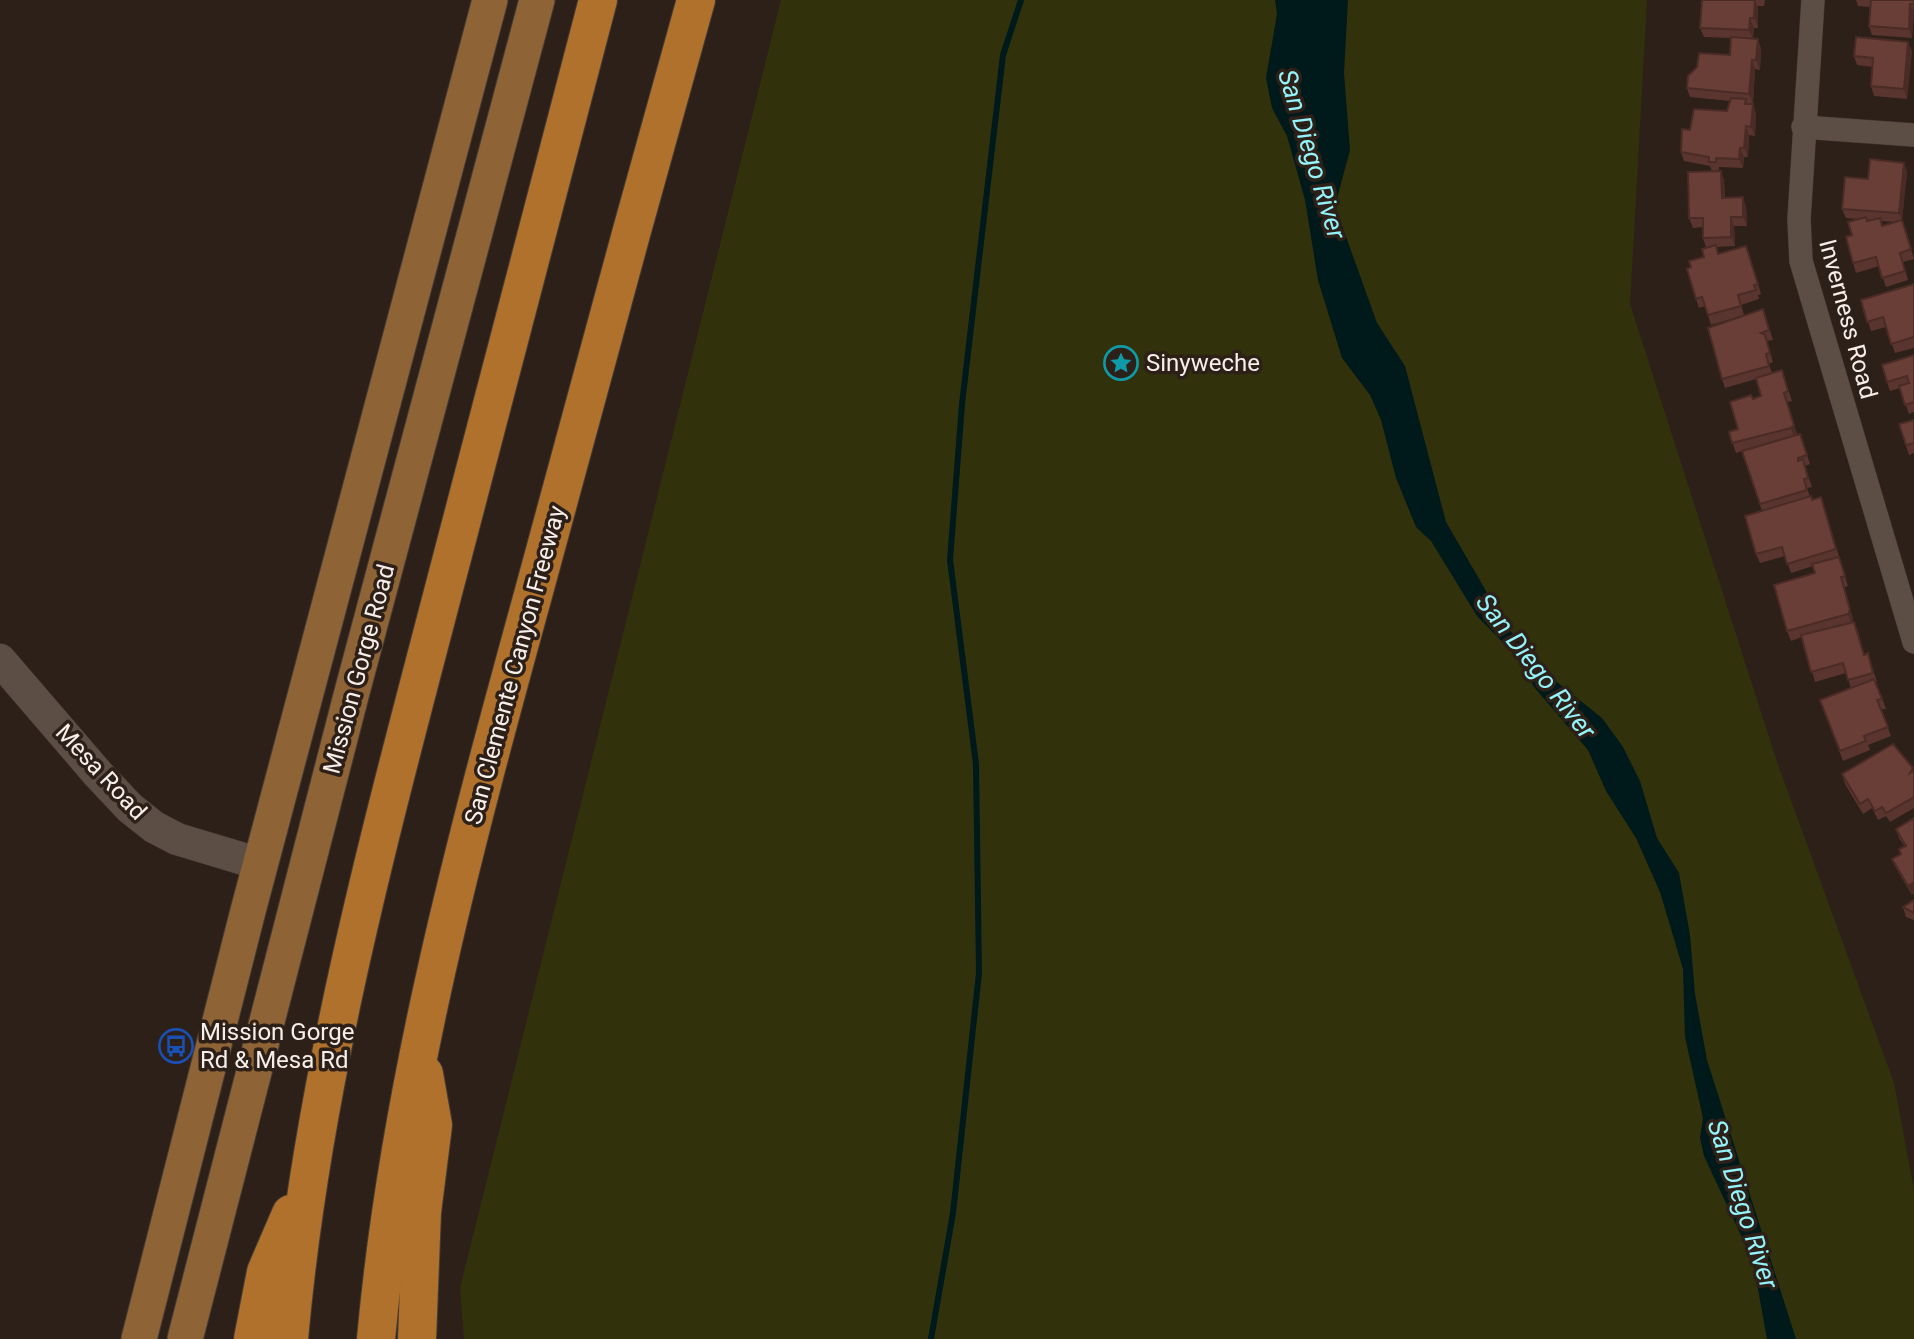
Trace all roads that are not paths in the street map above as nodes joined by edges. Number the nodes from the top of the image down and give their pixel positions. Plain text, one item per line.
1 (490, 0) edge
2 (537, 0) edge
3 (598, 0) edge
4 (696, 0) edge
5 (1813, 0) edge
6 (1803, 127) junction
7 (1914, 135) edge
8 (1914, 642) edge
9 (0, 660) edge
10 (260, 864) junction
11 (304, 876) junction
12 (420, 1051) junction
13 (310, 1170) junction
14 (157, 1268) junction
15 (200, 1280) junction
16 (139, 1339) edge
17 (185, 1339) edge
18 (253, 1339) edge
19 (289, 1339) edge
20 (376, 1339) edge
21 (417, 1339) edge

1 - 10 main road, Mission Gorge Road
2 - 11 main road, Mission Gorge Road
3 - 13 highway
4 - 12 highway, San Clemente Canyon Freeway
5 - 6 street, Inverness Road
6 - 7 street
6 - 8 street, Inverness Road
9 - 10 street, Mesa Road
10 - 11 main road, Mesa Road
10 - 14 main road, Mission Gorge Road
11 - 15 main road, Mission Gorge Road
12 - 20 highway, San Clemente Canyon Freeway
12 - 21 highway
13 - 18 highway
13 - 19 highway
14 - 15 main road
14 - 16 main road, Mission Gorge Road
15 - 17 main road, Mission Gorge Road

